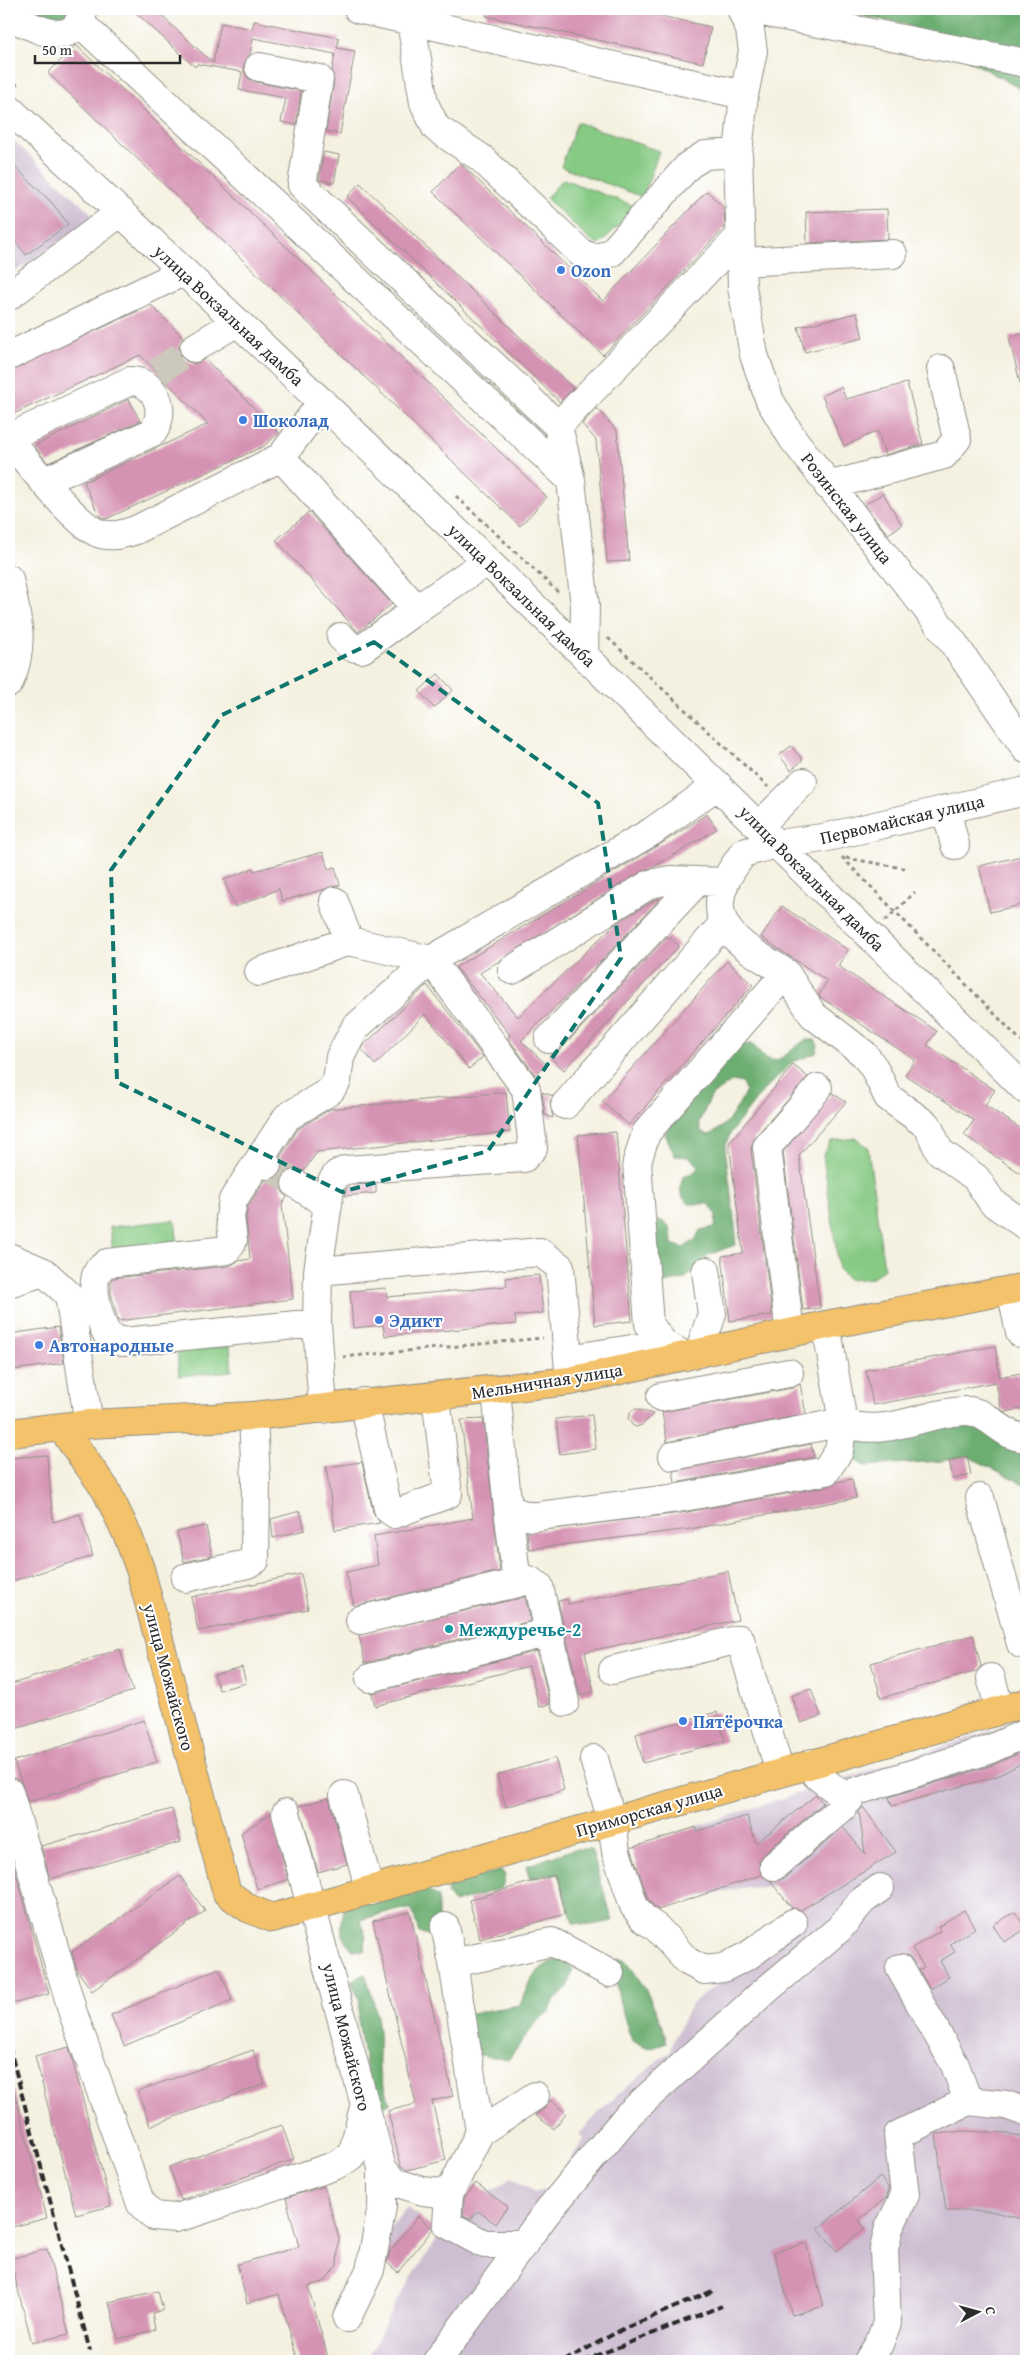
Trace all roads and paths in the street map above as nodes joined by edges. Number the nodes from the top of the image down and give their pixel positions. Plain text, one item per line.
1 (358, 9) edge
2 (741, 9) edge
3 (746, 9) edge
4 (413, 15) edge
5 (82, 16) edge
6 (9, 17) edge
7 (1026, 63) edge
8 (259, 67) dead end
9 (9, 77) edge
10 (744, 95) junction
11 (16, 100) edge
12 (738, 153) junction
13 (121, 212) junction
14 (740, 250) junction
15 (893, 254) dead end
16 (183, 272) junction
17 (9, 296) edge
18 (238, 322) junction
19 (194, 348) tunnel mouth
20 (9, 356) edge
21 (941, 369) dead end
22 (322, 402) junction
23 (558, 426) junction
24 (9, 439) edge
25 (281, 457) junction
26 (571, 480) junction
27 (45, 481) junction
28 (828, 486) junction
29 (453, 493) dead end
30 (487, 561) junction
31 (9, 579) edge
32 (417, 609) junction
33 (584, 616) junction
34 (340, 637) dead end
35 (584, 655) junction
36 (9, 683) edge
37 (1026, 747) edge
38 (803, 782) dead end
39 (718, 785) junction
40 (1026, 792) edge
41 (784, 801) junction
42 (946, 809) junction
43 (768, 835) junction
44 (823, 838) junction
45 (955, 845) dead end
46 (842, 857) junction
47 (909, 869) dead end
48 (712, 882) junction
49 (915, 892) dead end
50 (334, 902) dead end
51 (894, 911) junction
52 (723, 924) junction
53 (870, 936) junction
54 (349, 941) junction
55 (431, 960) junction
56 (512, 970) dead end
57 (259, 972) dead end
58 (786, 973) junction
59 (549, 1040) dead end
60 (1026, 1046) edge
61 (818, 1088) dead end
62 (1026, 1090) edge
63 (565, 1105) dead end
64 (296, 1184) tunnel mouth
65 (328, 1205) junction
66 (1026, 1226) edge
67 (9, 1256) edge
68 (318, 1270) junction
69 (706, 1271) dead end
70 (44, 1272) junction
71 (9, 1283) edge
72 (1019, 1288) edge
73 (318, 1323) junction
74 (826, 1325) junction
75 (1026, 1332) edge
76 (790, 1333) junction
77 (680, 1353) junction
78 (320, 1359) junction
79 (568, 1359) junction
80 (789, 1373) dead end
81 (496, 1391) junction
82 (436, 1397) junction
83 (364, 1402) junction
84 (323, 1409) junction
85 (253, 1416) junction
86 (843, 1422) junction
87 (89, 1424) junction
88 (61, 1427) junction
89 (9, 1433) edge
90 (1026, 1437) edge
91 (673, 1456) dead end
92 (980, 1498) dead end
93 (508, 1509) junction
94 (1015, 1576) edge
95 (185, 1578) dead end
96 (517, 1583) junction
97 (360, 1620) dead end
98 (549, 1632) junction
99 (1026, 1642) edge
100 (613, 1670) dead end
101 (370, 1678) dead end
102 (991, 1678) dead end
103 (565, 1702) dead end
104 (1026, 1702) edge
105 (1000, 1710) junction
106 (1026, 1733) edge
107 (594, 1759) dead end
108 (812, 1763) junction
109 (780, 1772) junction
110 (9, 1792) edge
111 (344, 1795) dead end
112 (849, 1800) junction
113 (286, 1813) dead end
114 (612, 1821) junction
115 (774, 1866) dead end
116 (880, 1888) dead end
117 (370, 1891) junction
118 (312, 1907) junction
119 (272, 1918) joint
120 (794, 1923) dead end
121 (445, 1926) dead end
122 (454, 1963) junction
123 (900, 1968) dead end
124 (610, 1973) dead end
125 (536, 2096) dead end
126 (968, 2100) junction
127 (364, 2107) junction
128 (1026, 2112) edge
129 (480, 2132) junction
130 (382, 2168) junction
131 (449, 2194) junction
132 (524, 2244) junction
133 (347, 2318) dead end
134 (437, 2361) edge
135 (868, 2361) edge

1 - 4 street
2 - 10 street, Розинская улица
3 - 7 street
4 - 10 street
4 - 12 street
5 - 6 street
5 - 26 street
8 - 23 street
9 - 11 path
10 - 12 street, Розинская улица
11 - 13 street, улица Вокзальная дамба
12 - 14 street, Розинская улица
13 - 16 street, улица Вокзальная дамба
13 - 17 street
14 - 15 street
14 - 23 street
14 - 28 street, Розинская улица
16 - 18 street, улица Вокзальная дамба
16 - 20 street
18 - 19 street
18 - 22 street, улица Вокзальная дамба
21 - 28 street
22 - 25 street
22 - 30 street, улица Вокзальная дамба
23 - 26 street
24 - 27 street
24 - 27 street
25 - 27 street
25 - 32 street
26 - 33 street
28 - 37 street, Розинская улица
29 - 33 path
30 - 32 street
30 - 35 street, улица Вокзальная дамба
31 - 36 street
32 - 34 street
33 - 35 street
33 - 41 path
35 - 39 street, улица Вокзальная дамба
38 - 41 street
39 - 43 street, улица Вокзальная дамба
39 - 55 street
40 - 42 street, Первомайская улица
41 - 43 street
42 - 44 street, Первомайская улица
42 - 45 street
43 - 44 street, Первомайская улица
43 - 48 street, Первомайская улица
43 - 53 street, улица Вокзальная дамба
44 - 46 path
46 - 47 path
46 - 51 path
48 - 52 street
48 - 56 street
48 - 59 street
49 - 51 path
50 - 54 street
51 - 53 path
51 - 60 path
52 - 58 street
52 - 63 street
53 - 62 street, улица Вокзальная дамба
54 - 55 street
54 - 57 street
55 - 65 street
55 - 73 street
58 - 66 street
58 - 77 street
61 - 76 street
64 - 65 street
65 - 68 street
67 - 70 street
68 - 73 street
68 - 79 street
69 - 77 street
70 - 71 street
70 - 87 street
72 - 74 main road, Мельничная улица
72 - 75 street
73 - 78 street
74 - 76 main road, Мельничная улица
74 - 86 street
76 - 77 main road, Мельничная улица
77 - 79 main road, Мельничная улица
77 - 80 street
78 - 79 path
78 - 84 street
79 - 81 main road, Мельничная улица
81 - 82 main road, Мельничная улица
81 - 93 street
82 - 83 main road, Мельничная улица
82 - 83 street
83 - 84 main road, Мельничная улица
84 - 85 main road, Мельничная улица
85 - 87 main road, Мельничная улица
85 - 95 street
86 - 90 street
86 - 91 street
86 - 93 street
87 - 88 main road, Мельничная улица
88 - 89 main road, Мельничная улица
88 - 119 main road, улица Можайского
92 - 94 street
93 - 96 street
94 - 99 street
96 - 97 street
96 - 98 street
98 - 101 street
98 - 103 street
100 - 109 street
102 - 105 street
104 - 105 main road, Приморская улица
105 - 108 main road, Приморская улица
106 - 112 street
107 - 114 street
108 - 109 main road, Приморская улица
108 - 112 street
109 - 114 main road, Приморская улица
110 - 127 street
111 - 117 street
112 - 115 street
113 - 118 street, улица Можайского
114 - 117 main road, Приморская улица
114 - 120 street
116 - 132 street
117 - 118 main road, Приморская улица
118 - 119 main road, Приморская улица
118 - 127 street, улица Можайского
121 - 122 street
122 - 124 street
122 - 129 street
123 - 126 street
125 - 129 street
126 - 128 street
126 - 135 street
127 - 130 street, улица Можайского
129 - 131 street
130 - 131 street
130 - 133 street, улица Можайского
131 - 132 street
132 - 134 street

